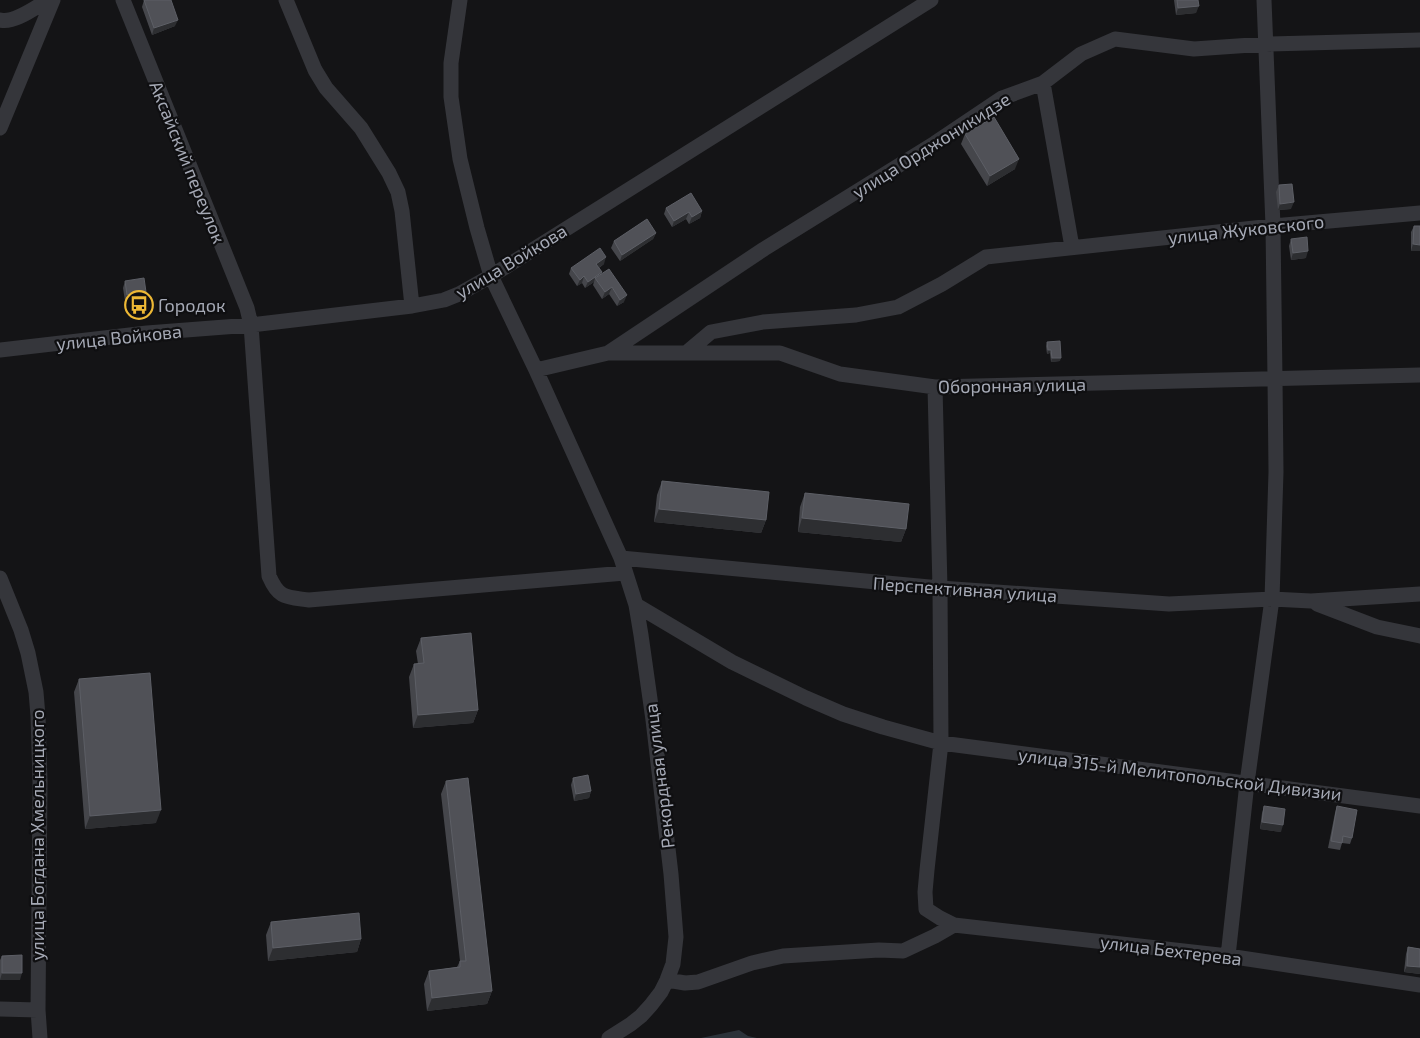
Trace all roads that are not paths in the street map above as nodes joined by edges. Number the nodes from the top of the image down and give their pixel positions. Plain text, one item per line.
1 (48, 0) edge
2 (53, 0) edge
3 (123, 0) edge
4 (286, 0) edge
5 (460, 0) edge
6 (931, 0) edge
7 (1264, 0) edge
8 (0, 20) edge
9 (1420, 40) edge
10 (1266, 44) junction
11 (1043, 83) junction
12 (0, 128) edge
13 (1420, 213) edge
14 (1273, 226) junction
15 (1072, 247) junction
16 (491, 276) junction
17 (412, 306) junction
18 (251, 325) junction
19 (0, 350) edge
20 (608, 353) junction
21 (686, 353) junction
22 (536, 370) junction
23 (1420, 375) edge
24 (1275, 379) junction
25 (935, 387) junction
26 (621, 558) junction
27 (625, 573) junction
28 (0, 578) edge
29 (940, 588) junction
30 (1420, 594) edge
31 (1272, 599) junction
32 (1311, 601) junction
33 (636, 604) junction
34 (1420, 636) edge
35 (941, 743) junction
36 (1247, 783) junction
37 (1420, 806) edge
38 (954, 925) junction
39 (1228, 956) junction
40 (667, 980) junction
41 (1420, 985) edge
42 (0, 1009) edge
43 (38, 1010) junction
44 (40, 1038) edge
45 (609, 1038) edge

1 - 8 street
2 - 12 street
3 - 18 street, Аксайский переулок
4 - 17 street
5 - 16 street, Рекордная улица
6 - 16 street, улица Войкова
7 - 10 street
9 - 10 street, улица Орджоникидзе
10 - 11 street, улица Орджоникидзе
10 - 14 street
11 - 15 street
11 - 20 street, улица Орджоникидзе
13 - 14 street, улица Жуковского
14 - 15 street, улица Жуковского
14 - 24 street
15 - 21 street, улица Жуковского
16 - 17 street, улица Войкова
16 - 22 street, Рекордная улица
17 - 18 street, улица Войкова
18 - 19 street, улица Войкова
18 - 27 street, Аксайский переулок
20 - 21 street, Оборонная улица
20 - 22 street, улица Орджоникидзе
21 - 25 street, Оборонная улица
22 - 26 street, Рекордная улица
23 - 24 street, Оборонная улица
24 - 25 street, Оборонная улица
24 - 31 street
25 - 29 street
26 - 27 street, Рекордная улица
26 - 29 street, Перспективная улица
27 - 33 street, Рекордная улица
28 - 43 street, улица Богдана Хмельницкого
29 - 31 street, Перспективная улица
29 - 35 street
30 - 32 street, Перспективная улица
31 - 32 street, Перспективная улица
31 - 36 street
32 - 34 street, Перспективная улица
33 - 35 street, улица 315-й Мелитопольской Дивизии
33 - 40 street, Рекордная улица
35 - 36 street, улица 315-й Мелитопольской Дивизии
35 - 38 street, улица Бехтерева
36 - 37 street, улица 315-й Мелитопольской Дивизии
36 - 39 street
38 - 39 street, улица Бехтерева
38 - 40 street
39 - 41 street, улица Бехтерева
40 - 45 street, Рекордная улица
42 - 43 street
43 - 44 street, улица Богдана Хмельницкого

